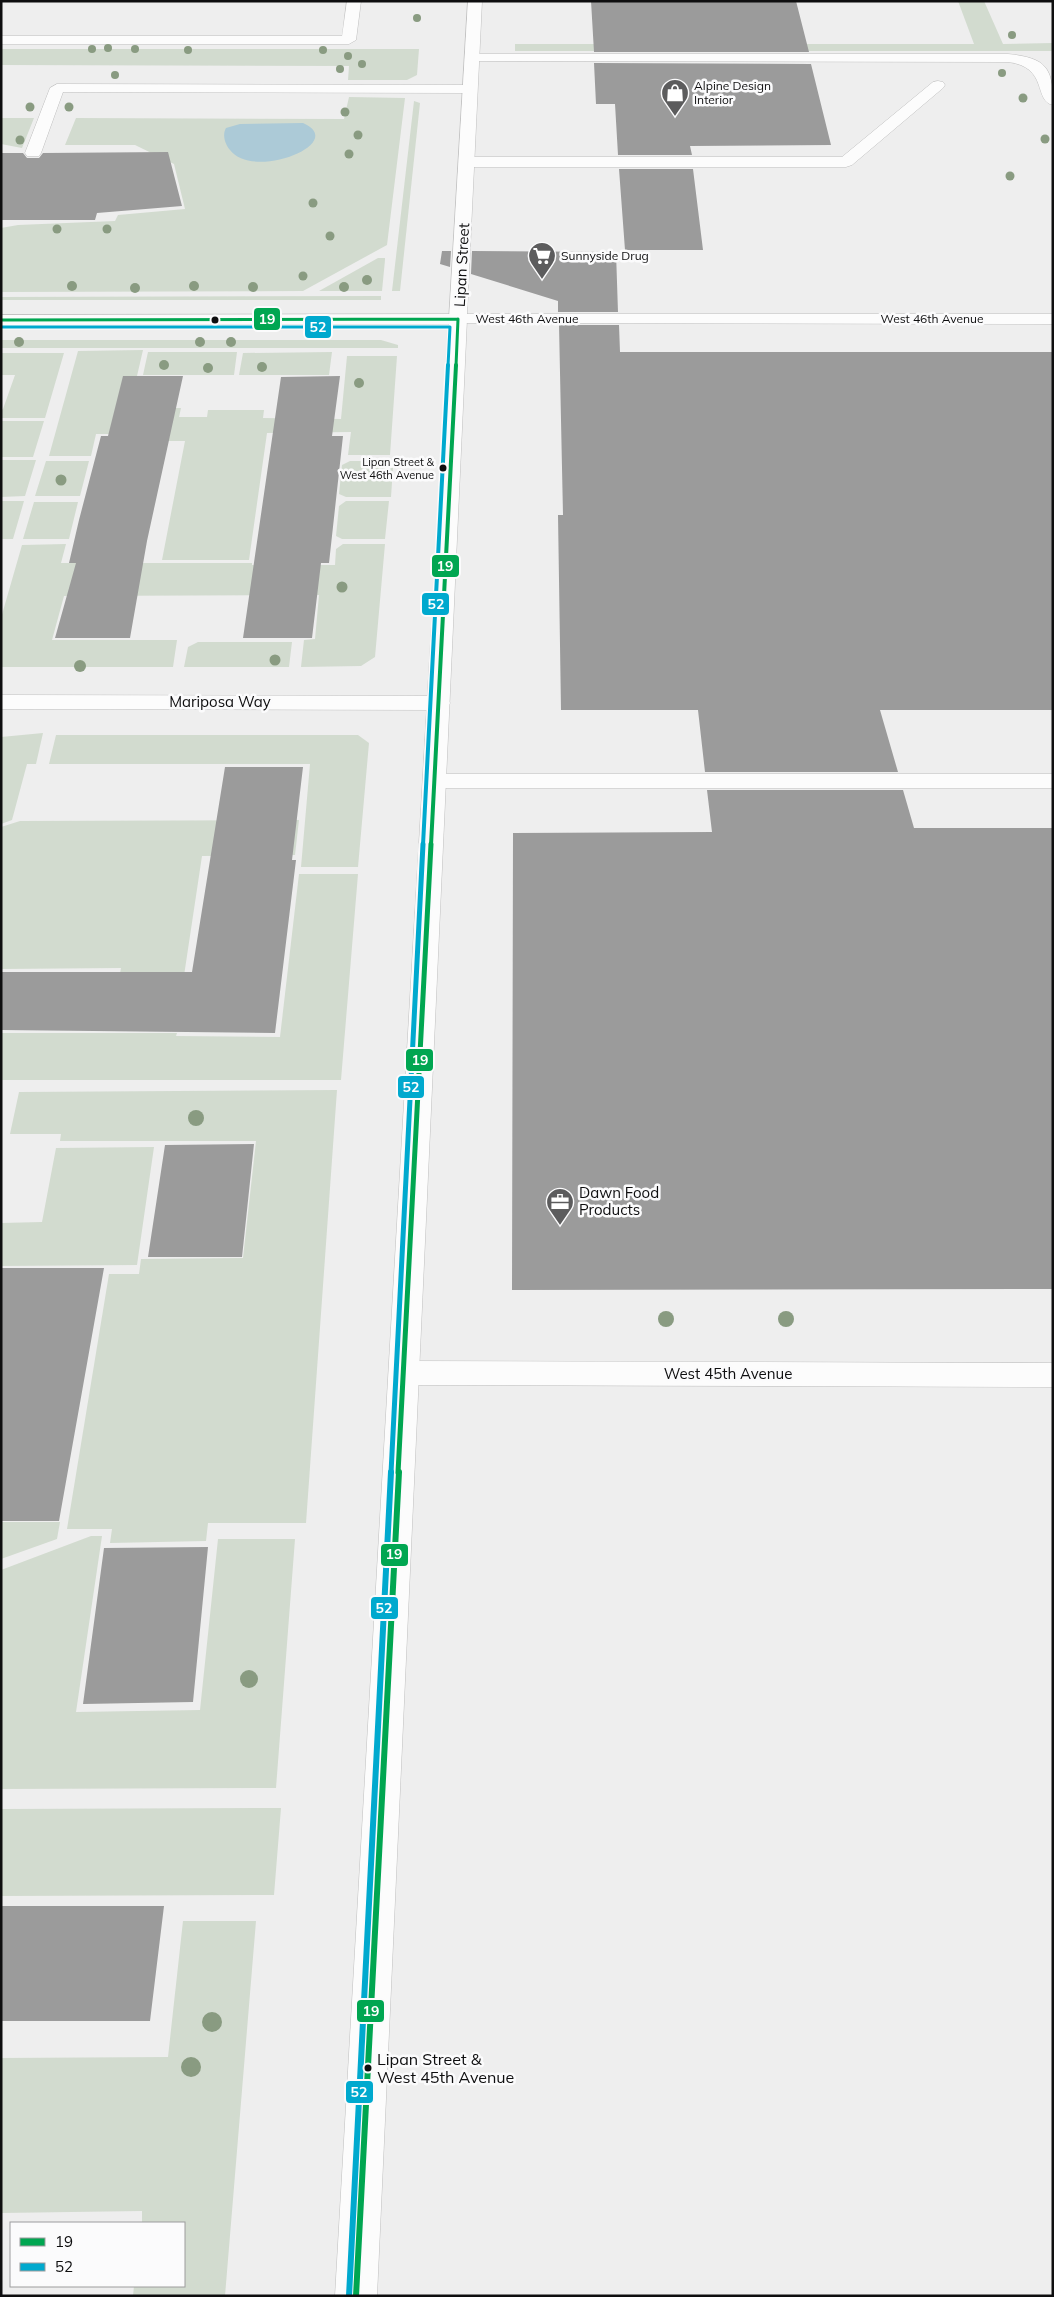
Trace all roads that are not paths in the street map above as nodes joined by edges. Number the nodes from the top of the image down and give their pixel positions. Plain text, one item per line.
1 (354, 1) edge
2 (475, 1) edge
3 (1, 40) edge
4 (472, 58) junction
5 (938, 85) dead end
6 (470, 89) junction
7 (1053, 101) edge
8 (33, 153) dead end
9 (467, 162) junction
10 (1053, 319) edge
11 (1, 320) edge
12 (458, 320) junction
13 (1, 702) edge
14 (439, 702) junction
15 (435, 780) junction
16 (1053, 781) edge
17 (404, 1373) junction
18 (1053, 1375) edge
19 (356, 2296) edge

1 - 3 street
2 - 4 street, Lipan Street
4 - 6 street, Lipan Street
4 - 7 street
5 - 9 street
6 - 8 street
6 - 9 street, Lipan Street
9 - 12 street, Lipan Street
10 - 12 street, West 46th Avenue
11 - 12 street, West 46th Avenue
12 - 14 street, Lipan Street
13 - 14 street, Mariposa Way
14 - 15 street, Lipan Street
15 - 16 street
15 - 17 street, Lipan Street
17 - 18 street, West 45th Avenue
17 - 19 street, Lipan Street

